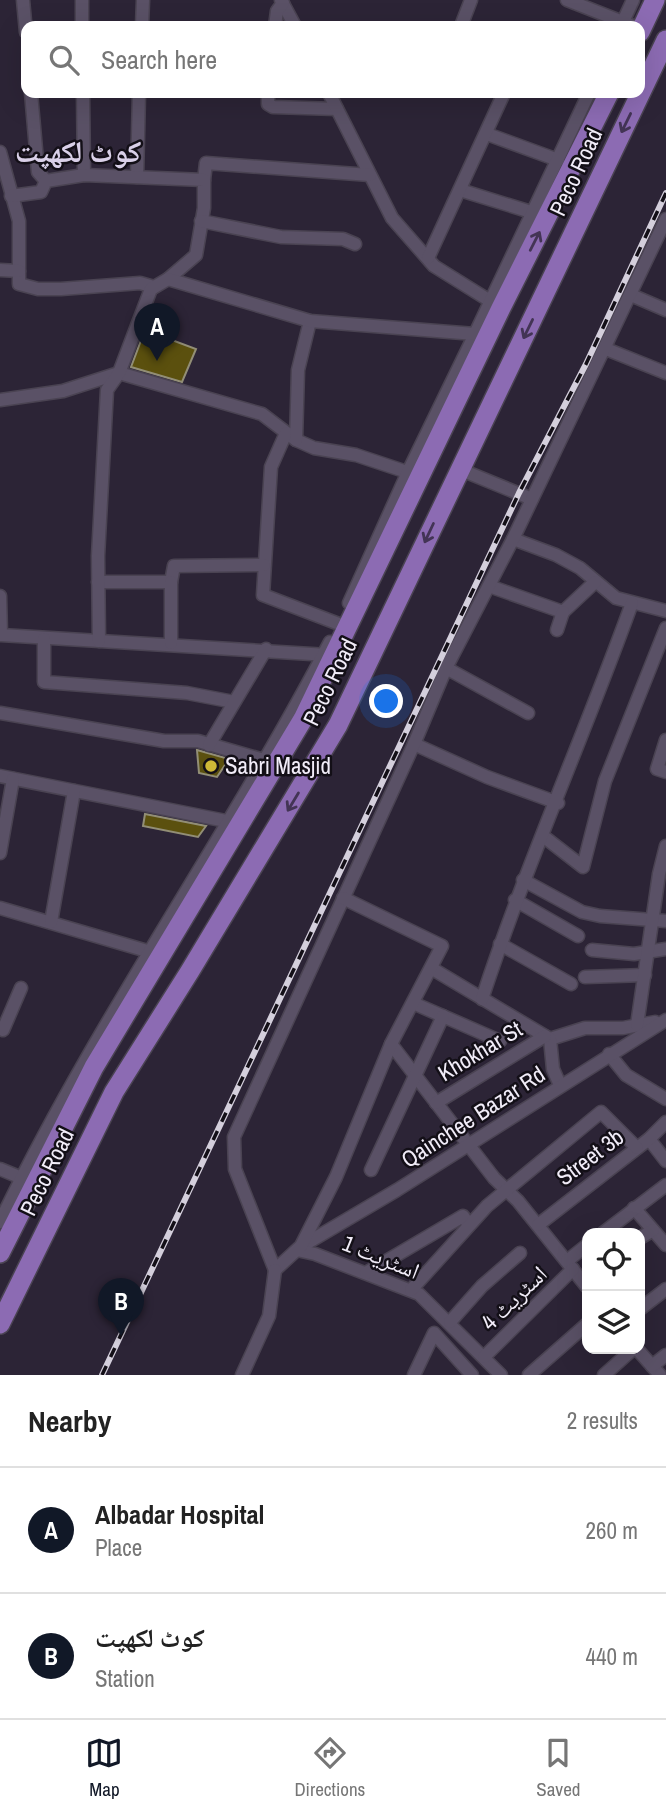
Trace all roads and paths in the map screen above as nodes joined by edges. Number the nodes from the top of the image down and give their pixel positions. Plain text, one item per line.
1 (23, 0) edge
2 (82, 0) edge
3 (143, 0) edge
4 (471, 0) edge
5 (566, 0) edge
6 (633, 0) edge
7 (655, 0) edge
8 (282, 2) edge
9 (25, 21) edge
10 (82, 21) edge
11 (142, 21) edge
12 (276, 21) edge
13 (292, 21) edge
14 (463, 21) edge
15 (618, 21) edge
16 (633, 21) edge
17 (638, 21) edge
18 (666, 40) edge
19 (645, 84) edge
20 (32, 98) edge
21 (83, 98) edge
22 (139, 98) edge
23 (268, 98) edge
24 (332, 98) edge
25 (502, 98) edge
26 (589, 98) edge
27 (604, 98) edge
28 (638, 98) edge
29 (337, 109) junction
30 (588, 116) junction
31 (487, 134) junction
32 (0, 152) edge
33 (564, 165) junction
34 (84, 175) junction
35 (370, 175) junction
36 (136, 177) junction
37 (204, 180) junction
38 (46, 181) junction
39 (597, 184) junction
40 (460, 190) junction
41 (11, 196) junction
42 (531, 212) junction
43 (666, 220) edge
44 (201, 221) junction
45 (355, 244) dead end
46 (660, 248) edge
47 (428, 258) junction
48 (0, 270) edge
49 (19, 271) junction
50 (168, 279) junction
51 (154, 286) junction
52 (631, 295) junction
53 (496, 304) junction
54 (666, 310) edge
55 (310, 321) junction
56 (475, 334) junction
57 (606, 349) junction
58 (119, 373) junction
59 (666, 373) edge
60 (0, 400) edge
61 (291, 437) junction
62 (459, 469) junction
63 (414, 475) junction
64 (532, 499) junction
65 (513, 539) junction
66 (264, 565) junction
67 (98, 582) junction
68 (171, 582) junction
69 (595, 582) junction
70 (489, 586) junction
71 (0, 596) edge
72 (632, 603) junction
73 (666, 611) edge
74 (563, 612) junction
75 (339, 624) junction
76 (666, 628) edge
77 (557, 630) dead end
78 (1, 635) edge
79 (44, 639) junction
80 (99, 641) junction
81 (171, 643) junction
82 (266, 649) junction
83 (330, 656) junction
84 (446, 668) junction
85 (234, 702) junction
86 (0, 713) edge
87 (528, 713) dead end
88 (666, 740) edge
89 (414, 744) junction
90 (209, 745) junction
91 (288, 746) junction
92 (264, 760) junction
93 (317, 761) junction
94 (666, 772) edge
95 (7, 777) edge
96 (74, 791) junction
97 (558, 803) junction
98 (235, 823) junction
99 (543, 836) junction
100 (666, 845) edge
101 (0, 853) edge
102 (523, 880) junction
103 (343, 898) junction
104 (515, 900) junction
105 (0, 908) edge
106 (659, 920) edge
107 (51, 922) junction
108 (578, 936) dead end
109 (500, 944) junction
110 (666, 949) edge
111 (592, 950) dead end
112 (649, 952) junction
113 (156, 953) junction
114 (431, 968) junction
115 (645, 975) junction
116 (585, 977) dead end
117 (571, 984) dead end
118 (21, 988) dead end
119 (482, 999) junction
120 (413, 1003) junction
121 (443, 1016) junction
122 (666, 1020) edge
123 (637, 1025) junction
124 (3, 1030) dead end
125 (548, 1038) junction
126 (500, 1041) dead end
127 (391, 1044) junction
128 (609, 1054) junction
129 (416, 1077) junction
130 (560, 1085) junction
131 (666, 1099) edge
132 (436, 1102) junction
133 (666, 1122) edge
134 (649, 1139) junction
135 (469, 1145) junction
136 (637, 1148) junction
137 (666, 1161) edge
138 (0, 1169) edge
139 (371, 1170) dead end
140 (29, 1181) junction
141 (666, 1185) edge
142 (507, 1189) junction
143 (634, 1208) junction
144 (0, 1222) edge
145 (469, 1225) junction
146 (538, 1225) junction
147 (609, 1228) edge
148 (653, 1230) junction
149 (645, 1235) edge
150 (666, 1245) edge
151 (299, 1248) junction
152 (582, 1251) edge
153 (0, 1253) edge
154 (520, 1253) dead end
155 (570, 1265) junction
156 (275, 1270) junction
157 (366, 1273) junction
158 (582, 1281) edge
159 (666, 1289) edge
160 (411, 1290) junction
161 (645, 1305) edge
162 (450, 1322) junction
163 (0, 1324) edge
164 (582, 1328) edge
165 (629, 1354) edge
166 (640, 1354) edge
167 (666, 1355) edge
168 (484, 1357) junction
169 (656, 1370) edge
170 (242, 1375) edge
171 (414, 1375) edge
172 (472, 1375) edge
173 (501, 1375) edge
174 (529, 1375) edge
175 (604, 1375) edge

1 - 9 street
2 - 10 street
3 - 11 street
4 - 14 street
5 - 15 street
6 - 16 street
7 - 17 main road
8 - 12 street
8 - 13 street
18 -> 19 main road, Peco Road
20 - 38 street
21 - 34 street
22 - 36 street
23 - 29 street
24 - 29 street
25 - 31 street
26 - 30 street
27 - 30 main road, Peco Road
28 -> 39 main road, Peco Road
29 - 35 street
30 - 33 main road, Peco Road
31 - 33 street
31 - 40 street
32 - 41 street
33 - 39 main road
33 - 42 street
53 -> 33 main road, Peco Road
34 - 36 street
34 - 38 street
35 - 37 street
35 - 47 street
36 - 37 street
37 - 44 street
38 - 41 street
39 -> 62 main road, Peco Road
40 - 42 street
40 - 47 street
41 - 49 street
42 - 53 street
43 - 46 street
44 - 45 street
44 - 50 street
46 - 52 street
47 - 53 street
48 - 49 street
49 - 51 street
50 - 51 street
50 - 55 street
51 - 58 street
52 - 54 street
52 - 57 street
53 - 56 street
53 - 63 main road, Peco Road
55 - 56 street
55 - 61 street
56 - 63 street
57 - 59 street
57 - 64 street
58 - 60 street
58 - 61 street
58 - 67 street
61 - 63 street
61 - 66 street
62 - 64 street
62 -> 93 main road, Peco Road
63 - 75 street
63 - 83 main road, Peco Road
64 - 65 street
65 - 69 street
65 - 70 street
66 - 68 street
66 - 75 street
67 - 68 street
67 - 80 street
68 - 81 street
69 - 72 street
69 - 74 street
70 - 74 street
70 - 84 street
71 - 78 street
72 - 73 street
72 - 97 street
74 - 77 street
75 - 83 street
76 - 99 street
78 - 79 street
79 - 80 street
79 - 85 street
80 - 81 street
81 - 82 street
82 - 83 street
82 - 85 street
83 - 91 main road, Peco Road
83 - 92 street
84 - 87 street
84 - 89 street
85 - 90 street
86 - 90 street
88 - 94 street
89 - 97 street
89 - 103 street
90 - 92 street
91 - 93 main road
91 - 98 main road, Peco Road
92 - 98 street
93 -> 163 main road, Peco Road
95 - 96 street
95 - 101 street
96 - 98 street
96 - 107 street
97 - 99 street
98 - 113 main road, Peco Road
99 - 102 street
100 - 106 street
102 - 104 street
102 - 106 street
103 - 114 street
103 - 156 street
104 - 108 street
104 - 109 street
105 - 107 street
106 - 112 street
107 - 113 street
109 - 117 street
109 - 119 street
110 - 112 street
111 - 112 street
112 - 115 street
113 - 140 main road, Peco Road
114 - 119 street
114 - 120 street
115 - 116 street
115 - 123 street
118 - 124 street
119 - 125 street
120 - 121 street
120 - 127 street
121 - 126 street
121 - 129 street
122 - 123 street, Khokhar St
122 - 128 street, Qainchee Bazar Rd
123 - 125 street, Khokhar St
125 - 130 street
125 - 132 street, Khokhar St
127 - 129 street
127 - 151 street
128 - 130 street, Qainchee Bazar Rd
128 - 131 street
129 - 132 street
129 - 139 street
130 - 135 street, Qainchee Bazar Rd
132 - 135 street
133 - 134 street, Street 3b
134 - 136 street, Street 3b
134 - 137 street
135 - 142 street
135 - 151 street, Qainchee Bazar Rd
136 - 142 street
136 - 146 street, Street 3b
138 - 140 street
140 - 144 street
140 - 153 main road, Peco Road
141 - 143 street
142 - 145 street
142 - 146 street
143 - 147 street
143 - 148 street
145 - 157 street
145 - 160 street
146 - 155 street
148 - 149 street
148 - 150 street
151 - 156 street
151 - 157 street, اسٹریٹ 1
152 - 155 street, اسٹریٹ 4
154 - 162 street
155 - 158 street
155 - 168 street, اسٹریٹ 4
156 - 170 street
157 - 160 street, اسٹریٹ 1
159 - 161 street
160 - 162 street, اسٹریٹ 1
162 - 168 street, اسٹریٹ 1
164 - 174 street
165 - 175 street
166 - 169 street
167 - 169 street
168 - 173 street, اسٹریٹ 1
171 - 172 street

